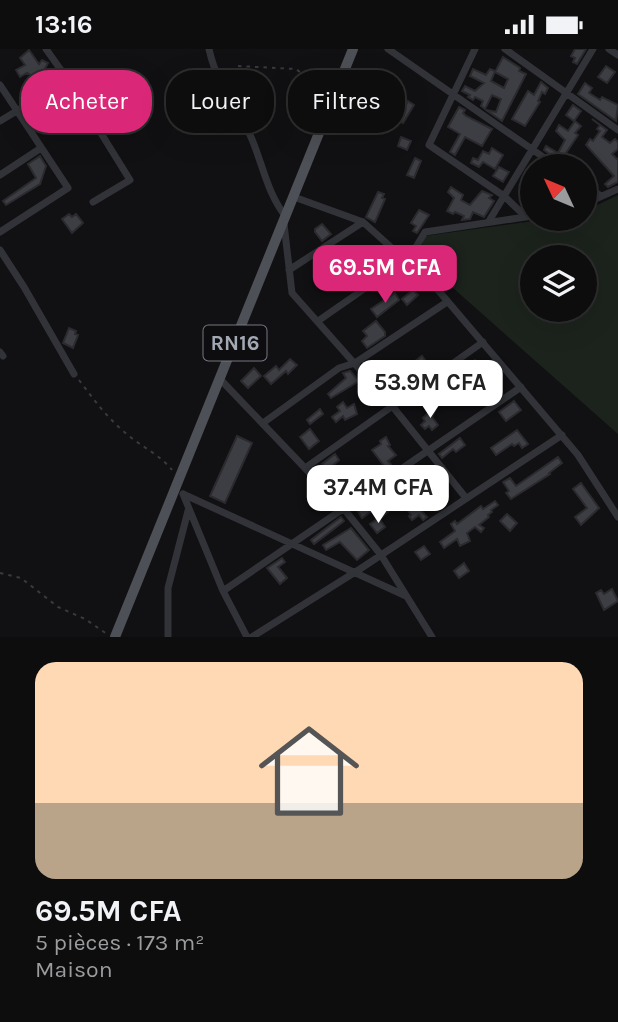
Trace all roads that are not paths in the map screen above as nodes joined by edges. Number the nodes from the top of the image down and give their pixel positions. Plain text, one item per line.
1 (47, 49) edge
2 (209, 49) edge
3 (353, 49) edge
4 (388, 49) edge
5 (475, 49) edge
6 (505, 49) edge
7 (593, 49) edge
8 (609, 49) edge
9 (618, 55) edge
10 (61, 70) edge
11 (0, 85) edge
12 (453, 93) junction
13 (566, 94) junction
14 (21, 109) edge
15 (17, 111) junction
16 (0, 121) edge
17 (618, 130) edge
18 (101, 133) edge
19 (41, 148) junction
20 (532, 150) junction
21 (538, 154) edge
22 (0, 175) edge
23 (618, 189) edge
24 (597, 193) edge
25 (504, 196) junction
26 (601, 196) junction
27 (294, 197) junction
28 (597, 198) edge
29 (93, 202) dead end
30 (520, 209) edge
31 (520, 217) edge
32 (285, 219) junction
33 (489, 221) junction
34 (363, 222) junction
35 (0, 232) edge
36 (0, 250) edge
37 (410, 257) junction
38 (289, 270) junction
39 (447, 302) junction
40 (318, 321) junction
41 (483, 342) junction
42 (355, 363) junction
43 (74, 374) road end
44 (220, 380) junction
45 (521, 387) junction
46 (393, 407) junction
47 (263, 423) junction
48 (562, 435) junction
49 (428, 452) junction
50 (305, 468) junction
51 (178, 482) junction
52 (183, 494) junction
53 (466, 498) junction
54 (344, 509) junction
55 (188, 510) junction
56 (618, 517) edge
57 (292, 544) junction
58 (381, 555) junction
59 (354, 572) junction
60 (223, 591) junction
61 (407, 597) junction
62 (113, 637) edge
63 (168, 637) edge
64 (250, 637) edge
65 (432, 637) edge

1 - 10 street
2 - 32 street
3 - 27 main road, RN16
4 - 12 street
5 - 12 street
6 - 13 street
7 - 13 street
8 - 9 street
11 - 15 street
12 - 20 street
12 - 25 street
13 - 17 street
13 - 20 street
14 - 15 street
15 - 16 street
15 - 19 street
18 - 29 street
19 - 22 street
19 - 35 street
20 - 21 street
20 - 25 street
23 - 26 street
24 - 26 street
25 - 30 street
25 - 33 street
26 - 28 street
27 - 32 main road, RN16
27 - 34 street
31 - 33 street
32 - 38 street
32 - 44 main road, RN16
33 - 37 street
34 - 37 street
34 - 38 street
36 - 43 street
37 - 39 street
37 - 40 street
38 - 40 street
39 - 41 street
39 - 42 street
40 - 42 street
41 - 45 street
41 - 46 street
42 - 46 street
42 - 47 street
44 - 47 street
44 - 51 main road, RN16
45 - 48 street
45 - 49 street
46 - 49 street
46 - 50 street
47 - 50 street
48 - 53 street
48 - 56 street
49 - 53 street
49 - 54 street
50 - 54 street
51 - 52 street
51 - 62 main road, RN16
52 - 55 street
52 - 57 street
53 - 58 street
54 - 57 street
54 - 58 street
55 - 60 street
55 - 63 street
57 - 59 street
57 - 60 street
58 - 59 street
58 - 61 street
59 - 61 street
59 - 64 street
60 - 64 street
61 - 65 street

